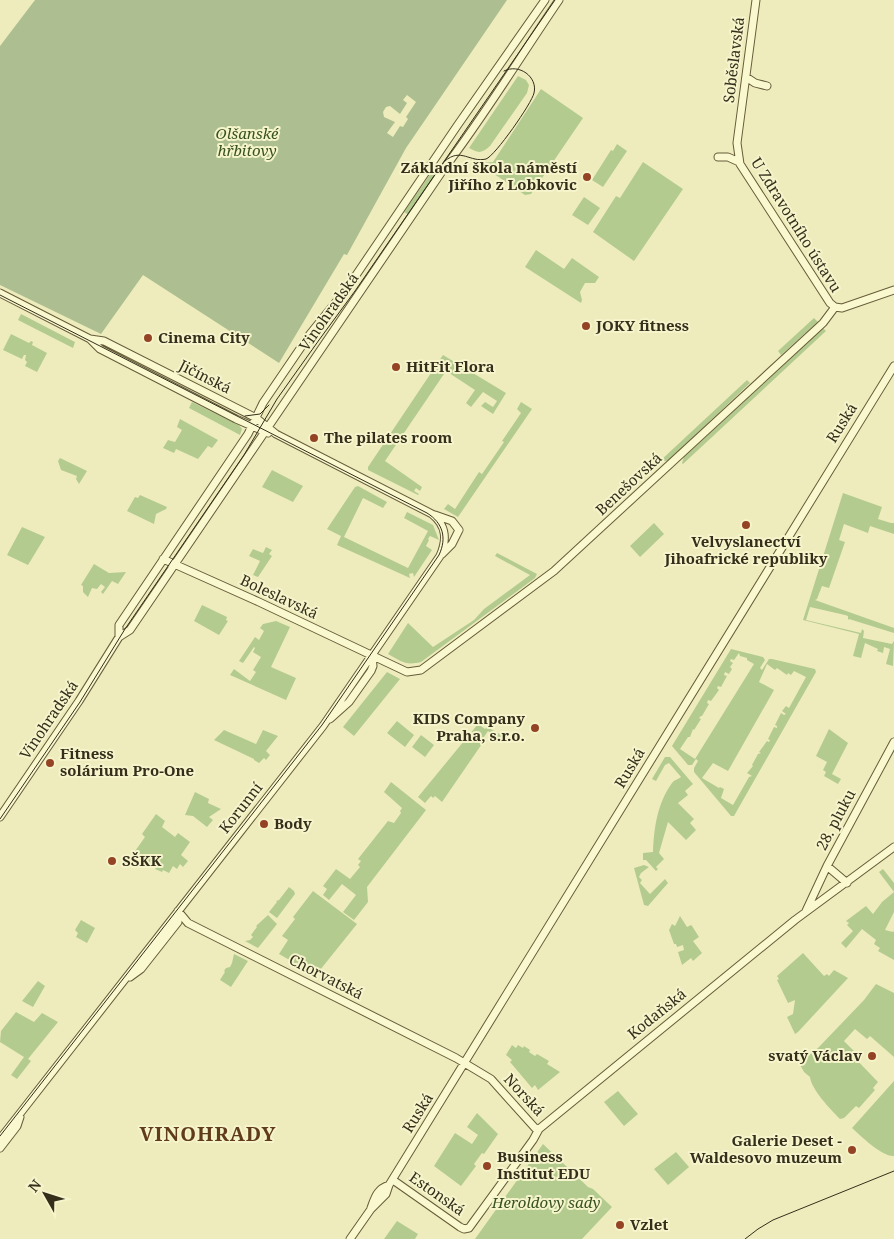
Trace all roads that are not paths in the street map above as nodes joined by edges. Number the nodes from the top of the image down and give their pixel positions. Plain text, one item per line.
1 (545, 0) edge
2 (559, 0) edge
3 (756, 0) edge
4 (746, 77) junction
5 (766, 86) dead end
6 (740, 125) joint
7 (718, 157) dead end
8 (739, 162) junction
9 (894, 290) edge
10 (0, 293) edge
11 (835, 307) junction
12 (90, 339) junction
13 (894, 366) edge
14 (256, 418) junction
15 (252, 426) junction
16 (267, 430) junction
17 (432, 514) junction
18 (459, 530) junction
19 (445, 531) junction
20 (440, 556) junction
21 (163, 559) junction
22 (174, 564) junction
23 (119, 637) junction
24 (372, 656) junction
25 (894, 742) edge
26 (0, 817) edge
27 (894, 847) edge
28 (827, 866) junction
29 (847, 883) junction
30 (178, 911) junction
31 (805, 913) junction
32 (464, 1064) junction
33 (23, 1109) junction
34 (539, 1129) junction
35 (0, 1138) edge
36 (0, 1148) edge
37 (391, 1183) junction
38 (466, 1229) joint
39 (350, 1239) edge

1 - 14 street, Vinohradská
2 - 16 street, Vinohradská
3 - 4 street, Soběslavská
4 - 5 street
4 - 6 street, Soběslavská
6 - 8 street, U Zdravotního ústavu
7 - 8 street
8 - 11 street, U Zdravotního ústavu
9 - 11 street
10 - 12 street, Jičínská
11 - 24 street, Benešovská
12 - 14 street, Jičínská
12 - 15 street, Jičínská
13 - 32 street, Ruská
14 - 15 street, Vinohradská
14 - 16 street, Jičínská
15 - 16 street, Jičínská
15 - 21 street, Vinohradská
16 - 17 street, Jičínská
16 - 22 street, Vinohradská
17 - 18 street, Jičínská
17 - 19 street, Jičínská
18 - 19 street
18 - 20 street, Korunní
19 - 20 street, Korunní
20 - 24 street, Korunní
21 - 22 street, Boleslavská
21 - 23 street, Vinohradská
22 - 23 street, Vinohradská
22 - 24 street, Boleslavská
23 - 26 street, Vinohradská
24 - 30 street, Korunní
25 - 28 street, 28. pluku
27 - 29 street, Kodaňská
28 - 29 street
28 - 31 street, 28. pluku
29 - 31 street, Kodaňská
30 - 32 street, Chorvatská
30 - 33 street, Korunní
31 - 34 street, Kodaňská
32 - 34 street, Norská
32 - 37 street, Ruská
33 - 35 street, Korunní
33 - 36 street, Korunní
34 - 38 street, Kodaňská
37 - 38 street, Estonská
37 - 39 street, Ruská

